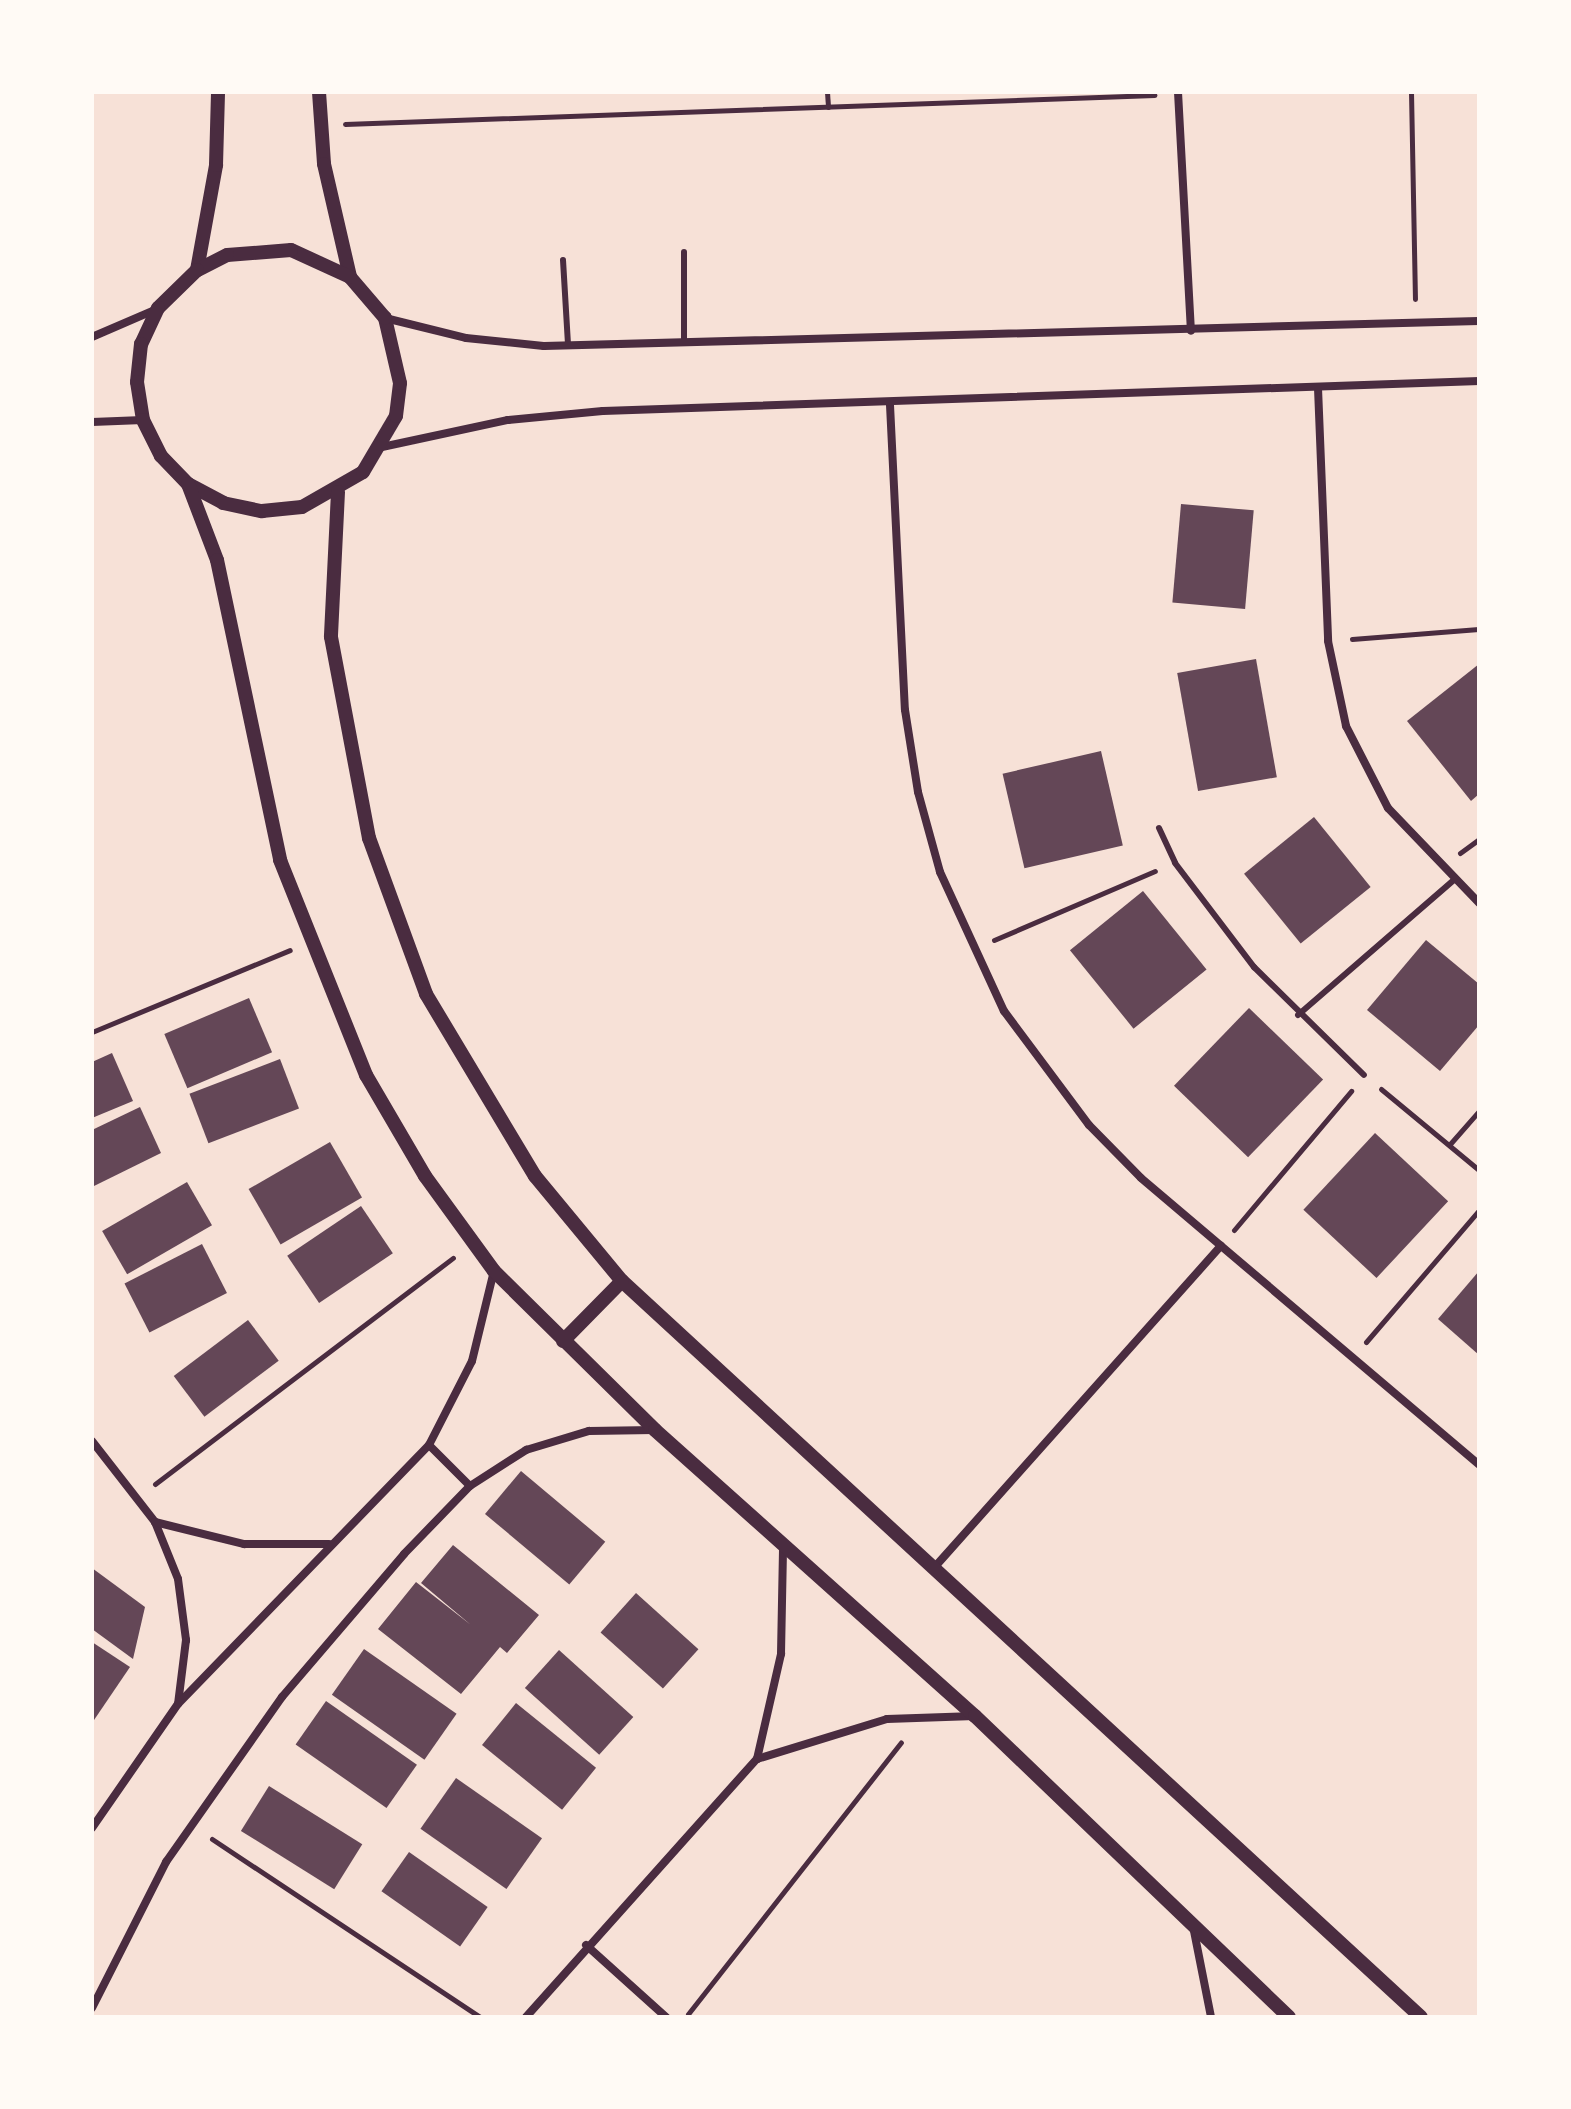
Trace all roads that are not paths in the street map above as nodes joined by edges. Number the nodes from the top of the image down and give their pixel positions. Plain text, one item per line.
1 (218, 92) edge
2 (319, 92) edge
3 (1178, 93) edge
4 (684, 252) dead end
5 (563, 260) dead end
6 (197, 270) junction
7 (350, 277) junction
8 (158, 308) junction
9 (385, 318) junction
10 (1479, 321) edge
11 (1191, 331) junction
12 (92, 337) edge
13 (684, 342) junction
14 (568, 345) junction
15 (1479, 381) edge
16 (1318, 388) junction
17 (890, 405) junction
18 (143, 420) junction
19 (92, 422) edge
20 (382, 447) junction
21 (188, 484) junction
22 (338, 492) junction
23 (1159, 828) dead end
24 (1454, 880) junction
25 (1479, 903) edge
26 (1298, 1015) junction
27 (1364, 1075) road end
28 (1221, 1246) junction
29 (494, 1271) junction
30 (622, 1281) junction
31 (563, 1341) junction
32 (655, 1430) junction
33 (92, 1441) edge
34 (429, 1445) junction
35 (1479, 1465) edge
36 (470, 1486) junction
37 (155, 1522) junction
38 (329, 1544) junction
39 (783, 1548) junction
40 (933, 1569) junction
41 (178, 1704) junction
42 (975, 1716) junction
43 (757, 1759) junction
44 (92, 1828) edge
45 (1192, 1921) junction
46 (586, 1945) junction
47 (92, 2008) edge
48 (526, 2017) edge
49 (666, 2017) edge
50 (1211, 2017) edge
51 (1289, 2017) edge
52 (1421, 2017) edge

1 - 6 street
2 - 7 street
3 - 11 street
4 - 13 lane
5 - 14 lane
6 - 7 street
6 - 8 street
7 - 9 street
8 - 12 street
8 - 18 street
9 - 14 street
9 - 20 street
10 - 11 street
11 - 13 street
13 - 14 street
15 - 16 street
16 - 17 street
16 - 24 street
17 - 20 street
17 - 28 street
18 - 19 street
18 - 21 street
20 - 22 street
21 - 22 street
21 - 29 street
22 - 30 street
23 - 26 lane
24 - 25 street
24 - 26 lane
26 - 27 lane
28 - 35 street
28 - 40 street
29 - 31 street
29 - 34 street
30 - 31 street
30 - 40 street
31 - 32 street
32 - 36 street
32 - 39 street
33 - 37 street
34 - 36 street
34 - 38 street
36 - 47 street
37 - 38 street
37 - 41 street
38 - 41 street
39 - 42 street
39 - 43 street
40 - 52 street
41 - 44 street
42 - 43 street
42 - 45 street
43 - 46 street
45 - 50 street
45 - 51 street
46 - 48 street
46 - 49 street

